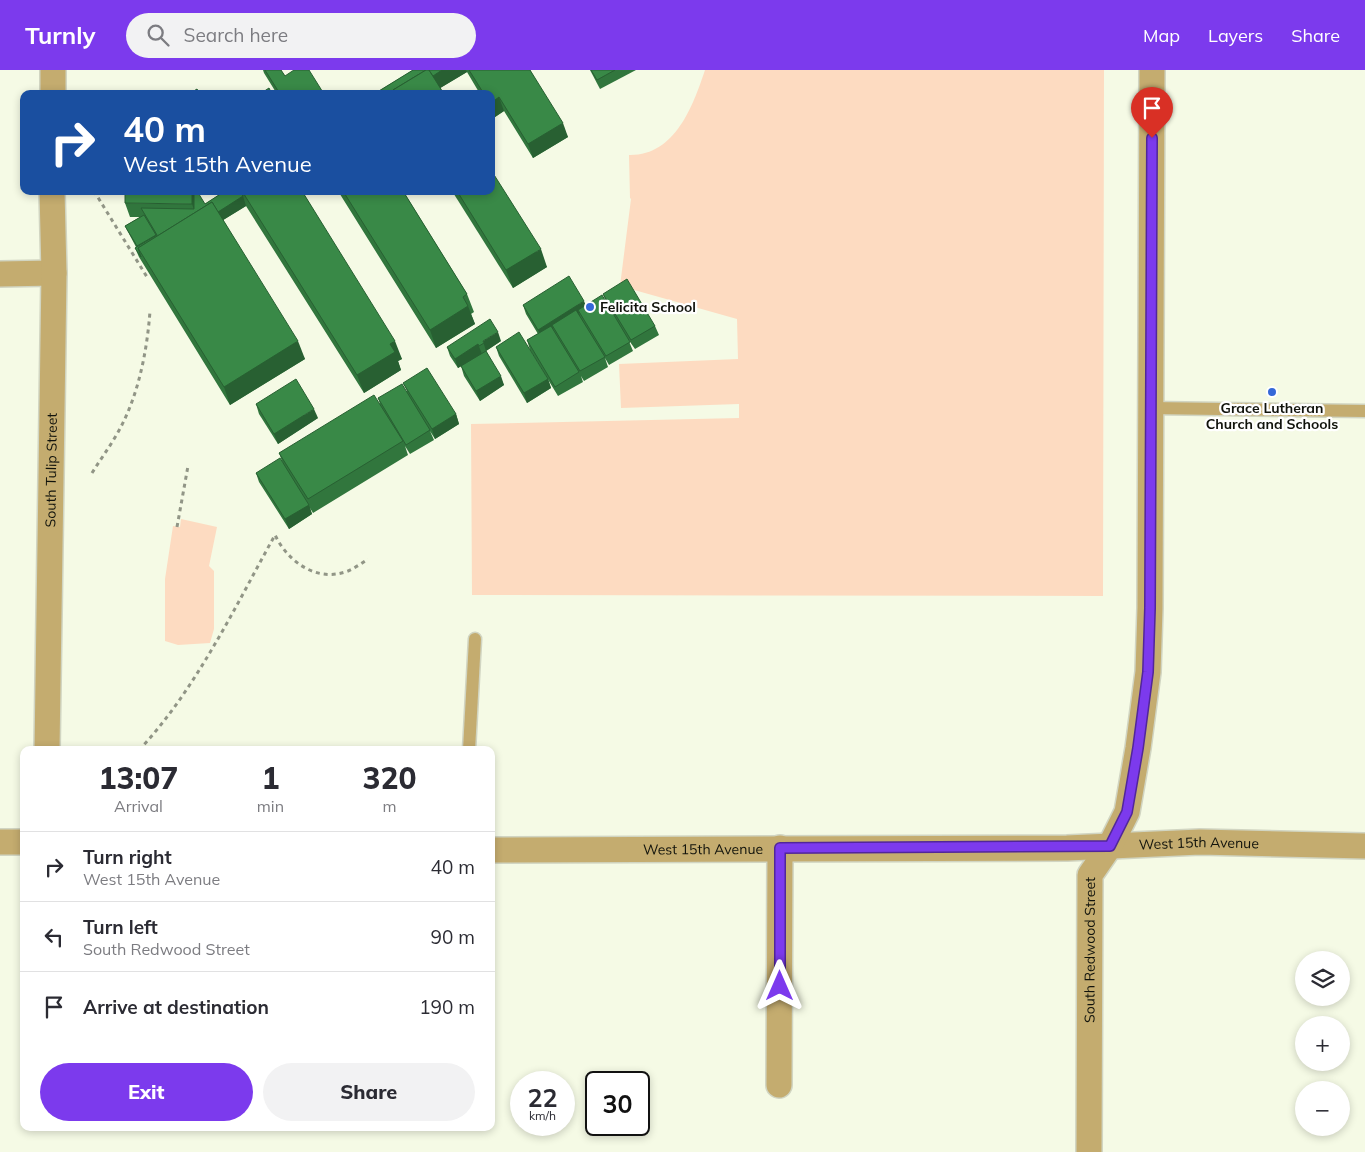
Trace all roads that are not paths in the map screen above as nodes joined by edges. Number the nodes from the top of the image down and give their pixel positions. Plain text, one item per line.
1 (53, 70) edge
2 (1152, 70) edge
3 (53, 90) edge
4 (52, 195) edge
5 (54, 272) junction
6 (0, 274) edge
7 (1151, 408) junction
8 (1365, 411) edge
9 (475, 640) dead end
10 (48, 746) edge
11 (469, 746) edge
12 (0, 842) edge
13 (20, 842) edge
14 (1110, 846) junction
15 (1365, 846) edge
16 (780, 848) junction
17 (495, 850) edge
18 (779, 1085) dead end
19 (1089, 1152) edge

1 - 3 street
2 - 7 street, South Redwood Street
4 - 5 street, South Tulip Street
5 - 6 street
5 - 10 street, South Tulip Street
7 - 8 lane
7 - 14 street, South Redwood Street
9 - 11 lane
12 - 13 street
14 - 15 street, West 15th Avenue
14 - 16 street, West 15th Avenue
14 - 19 street, South Redwood Street
16 - 17 street, West 15th Avenue
16 - 18 street

